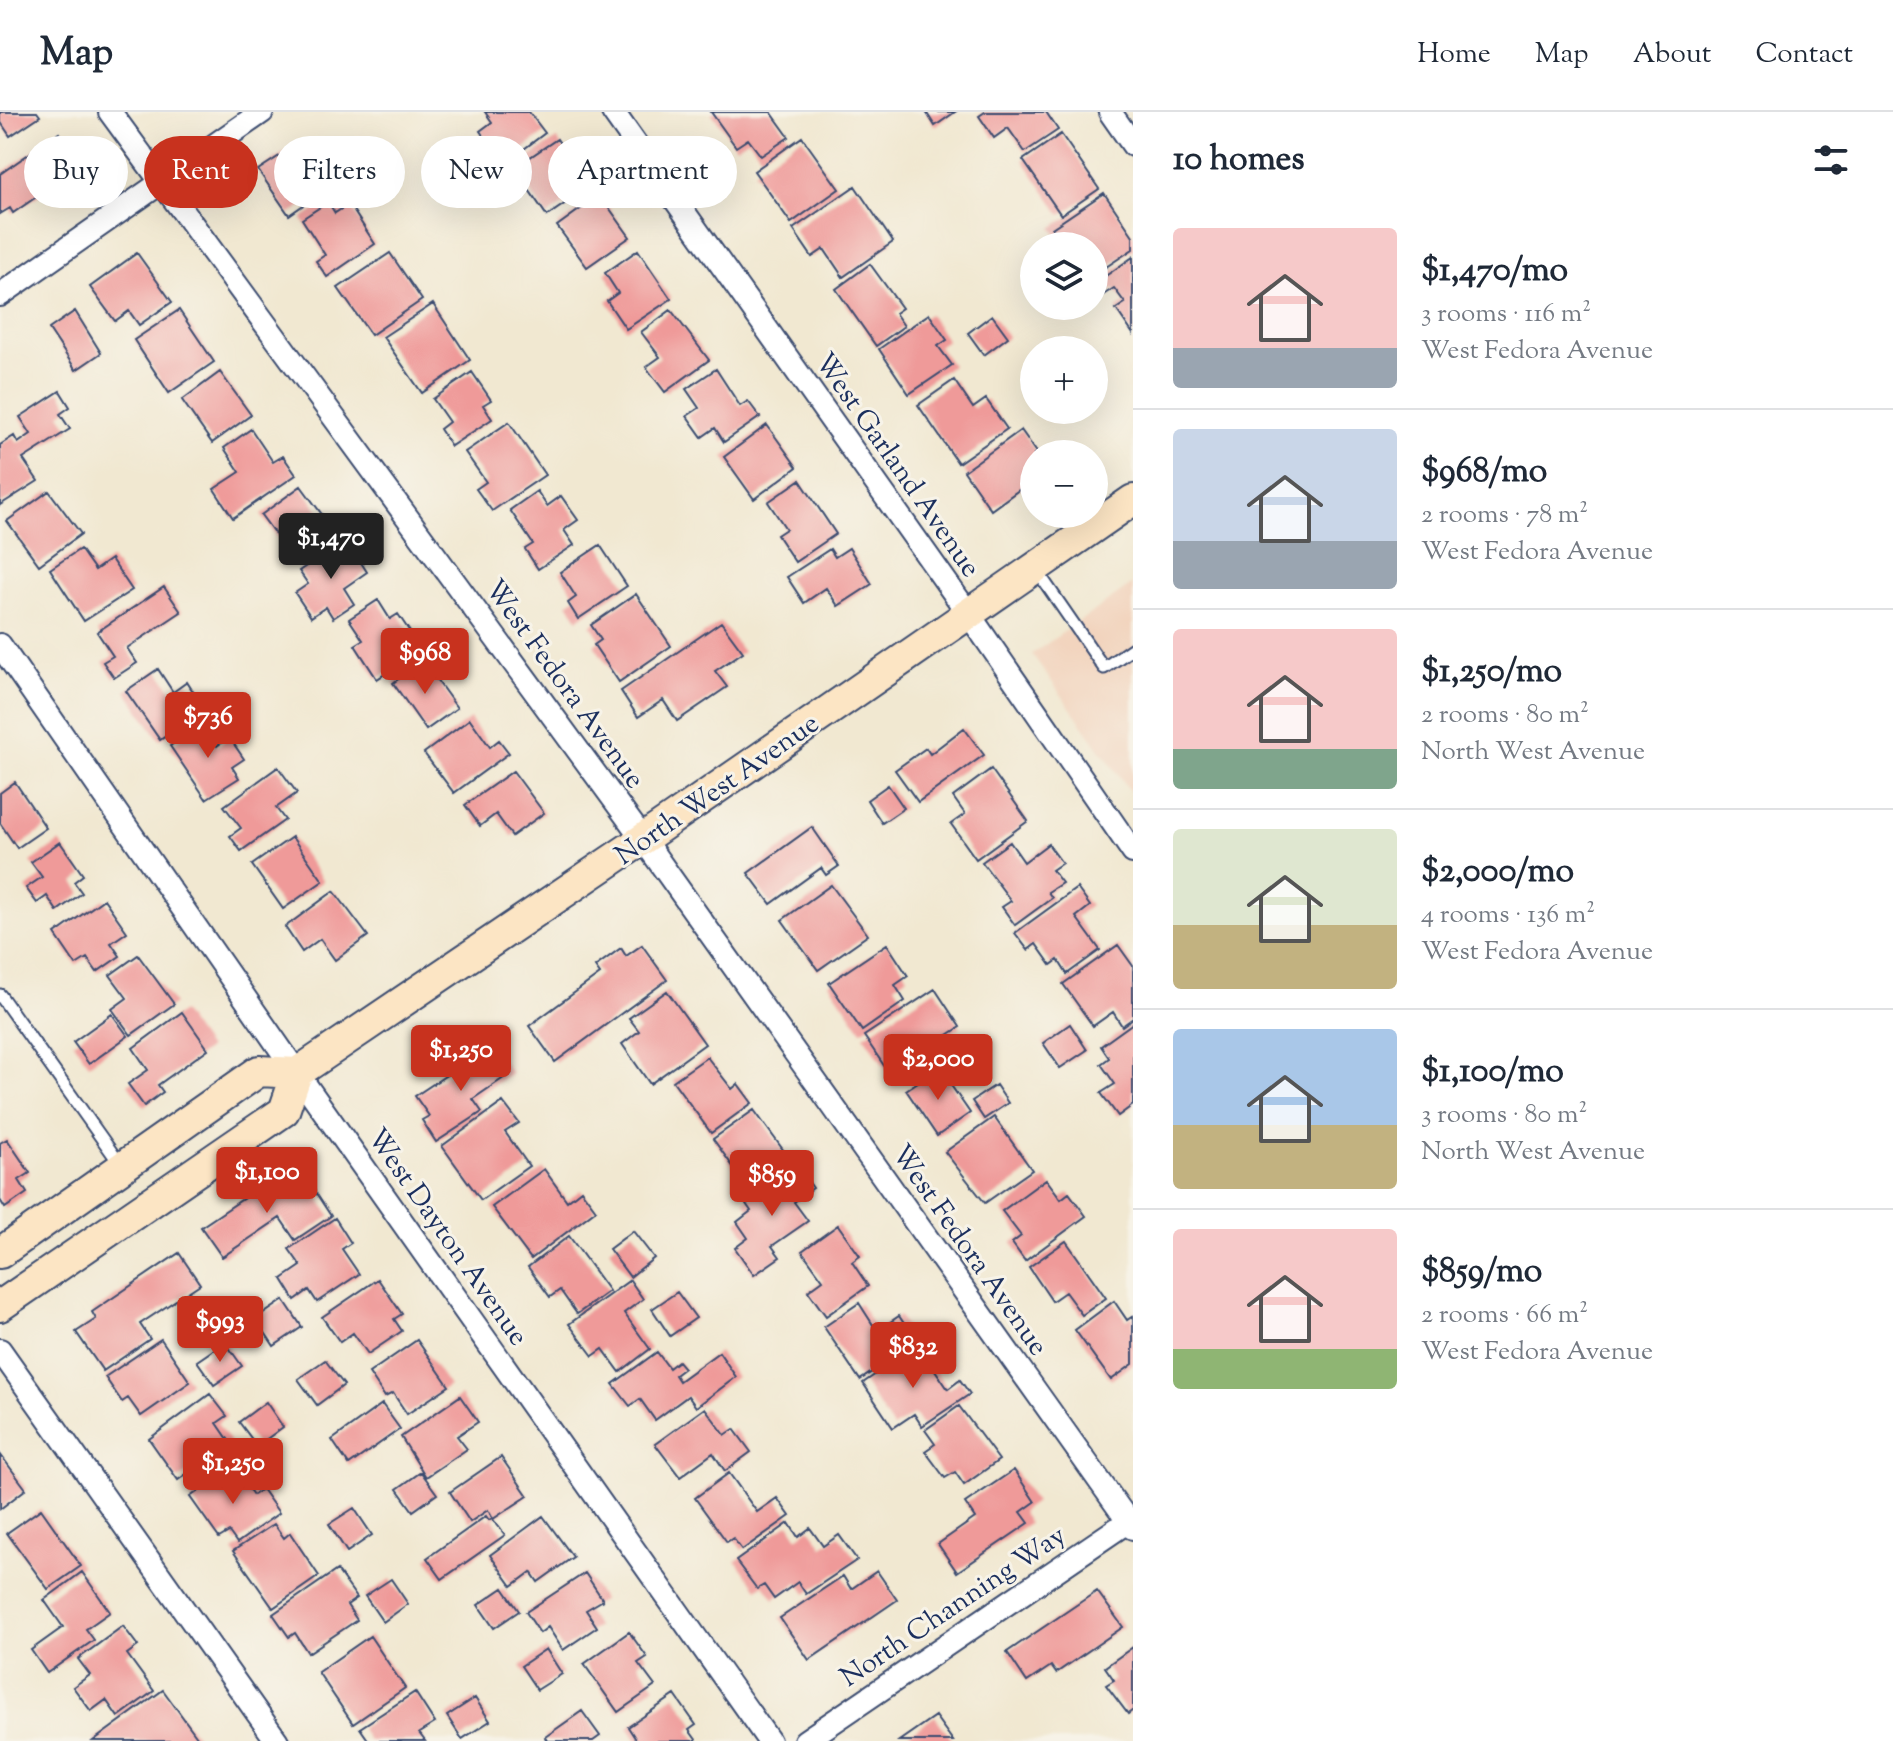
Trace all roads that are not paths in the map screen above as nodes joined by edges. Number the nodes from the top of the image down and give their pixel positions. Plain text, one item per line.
1 (110, 112) edge
2 (262, 112) edge
3 (613, 112) edge
4 (1110, 112) edge
5 (227, 136) edge
6 (1133, 145) edge
7 (144, 157) edge
8 (144, 194) edge
9 (182, 208) edge
10 (0, 295) edge
11 (1133, 500) edge
12 (1035, 567) junction
13 (968, 613) junction
14 (0, 645) edge
15 (1133, 648) edge
16 (643, 839) junction
17 (1133, 852) edge
18 (0, 995) edge
19 (297, 1073) junction
20 (123, 1168) junction
21 (0, 1253) edge
22 (0, 1306) edge
23 (0, 1350) edge
24 (1131, 1523) edge
25 (277, 1741) edge
26 (769, 1741) edge
27 (805, 1741) edge

1 - 7 street, West Fedora Avenue
2 - 5 street
3 - 13 street, West Garland Avenue
4 - 6 street
8 - 10 street
9 - 16 street, West Fedora Avenue
11 - 12 main road, North West Avenue
12 - 13 main road, North West Avenue
12 - 15 lane
13 - 16 main road, North West Avenue
13 - 17 street, West Garland Avenue
14 - 19 street, West Dayton Avenue
16 - 19 main road, North West Avenue
16 - 24 street, West Fedora Avenue
18 - 20 lane
19 - 20 main road
19 - 22 main road
19 - 26 street, West Dayton Avenue
20 - 21 main road
23 - 25 street
24 - 27 street, North Channing Way

